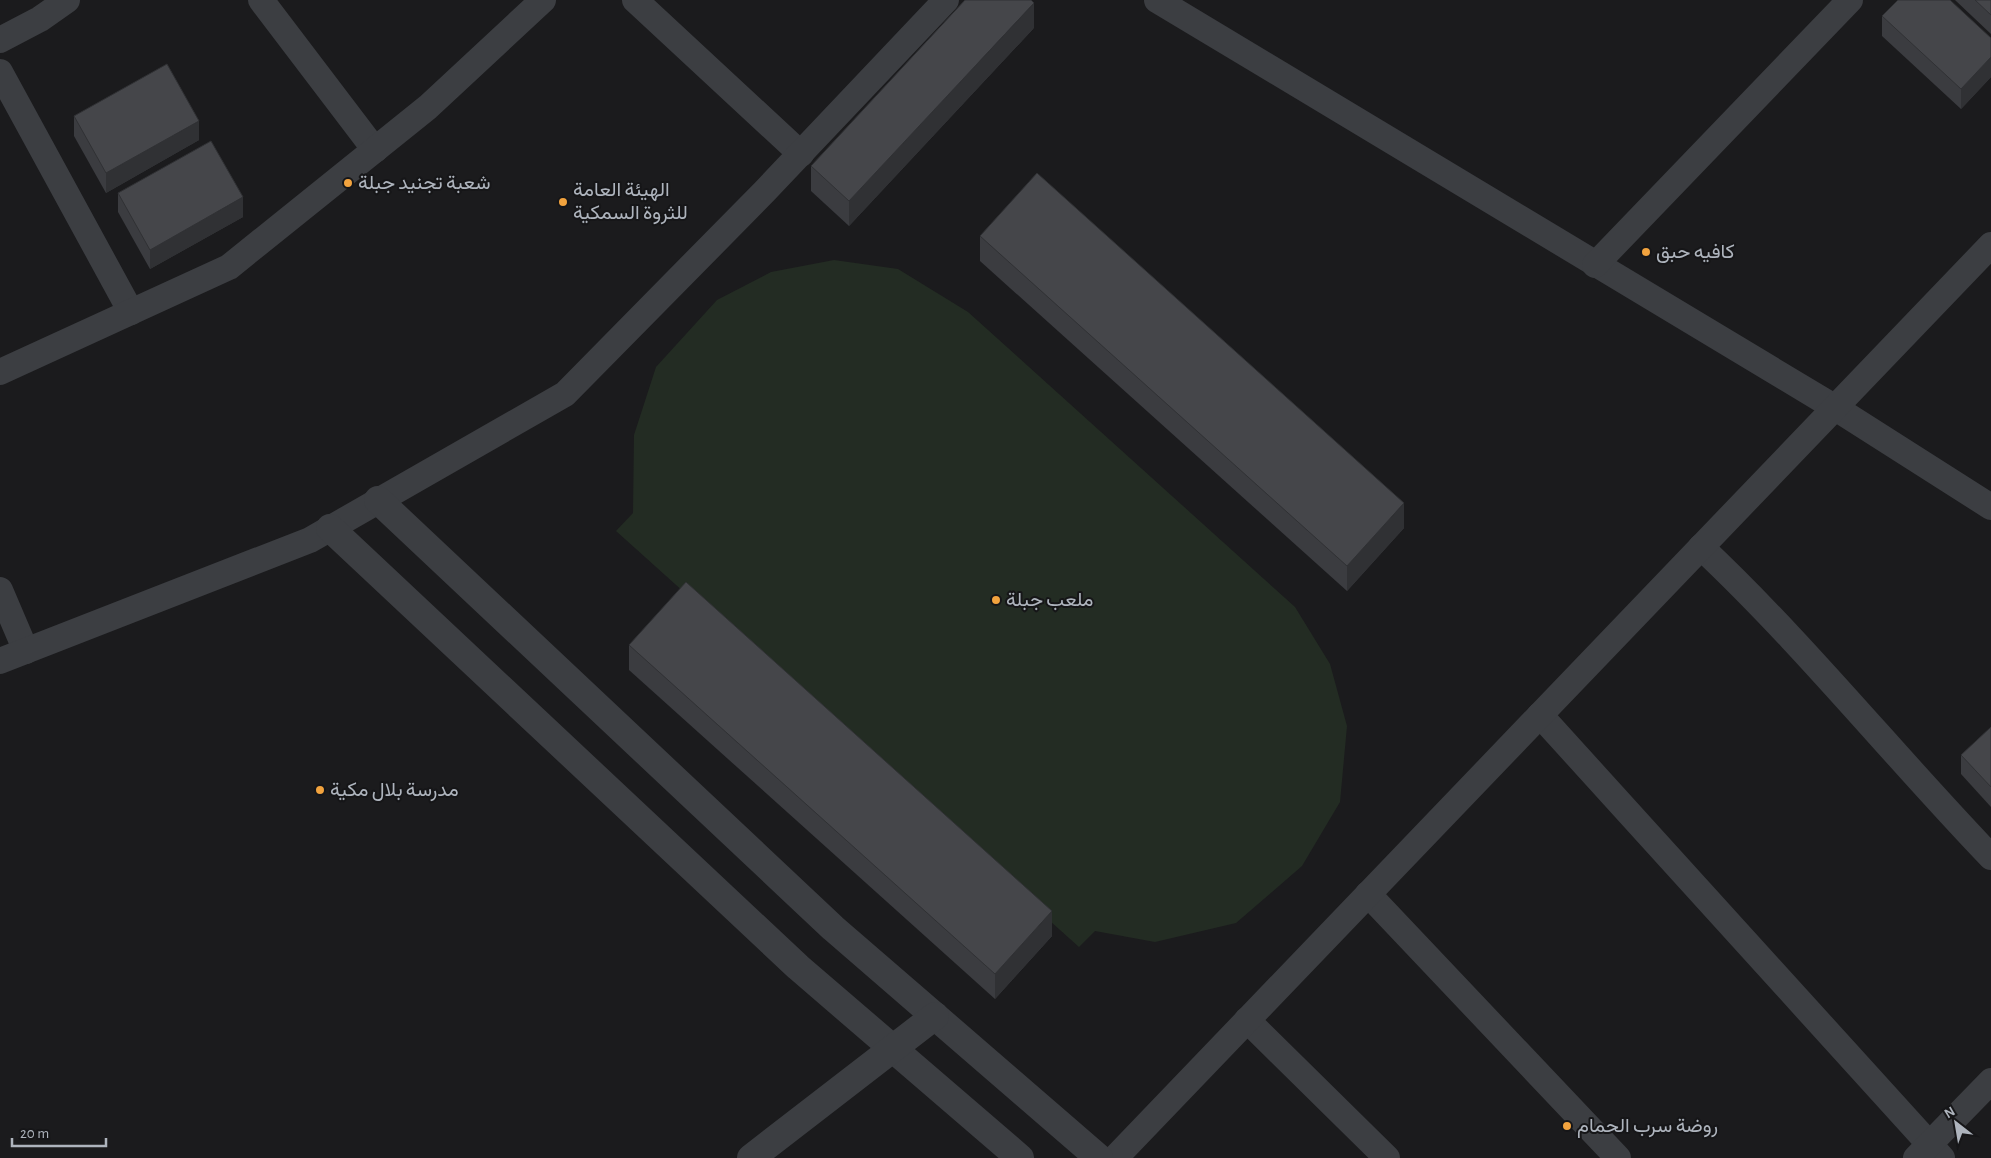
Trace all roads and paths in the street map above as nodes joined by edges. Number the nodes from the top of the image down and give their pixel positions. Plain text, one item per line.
1 (67, 0) edge
2 (261, 0) edge
3 (543, 0) edge
4 (635, 0) edge
5 (946, 0) edge
6 (1157, 0) edge
7 (1850, 0) edge
8 (0, 40) edge
9 (0, 72) edge
10 (375, 150) junction
11 (801, 154) junction
12 (1991, 245) edge
13 (1595, 265) junction
14 (131, 312) junction
15 (0, 372) edge
16 (1834, 408) junction
17 (378, 500) junction
18 (1991, 508) edge
19 (330, 528) junction
20 (1701, 547) junction
21 (0, 590) edge
22 (26, 651) junction
23 (0, 661) edge
24 (1540, 715) junction
25 (1991, 857) edge
26 (1368, 894) junction
27 (935, 1016) junction
28 (1248, 1020) junction
29 (893, 1048) junction
30 (1991, 1082) edge
31 (1929, 1154) edge
32 (751, 1158) edge
33 (1020, 1158) edge
34 (1099, 1158) edge
35 (1114, 1158) edge
36 (1387, 1158) edge
37 (1618, 1158) edge

1 - 8 street
2 - 10 street
3 - 10 street
4 - 11 street
5 - 11 street
6 - 13 street
7 - 13 street
9 - 14 street
10 - 14 street
11 - 17 street
12 - 16 street
13 - 16 street
14 - 15 street
16 - 18 street
16 - 20 street
17 - 19 street
17 - 27 street
19 - 22 street
19 - 29 street
20 - 24 street
20 - 25 street
21 - 22 street
22 - 23 street
24 - 26 street
24 - 31 street
26 - 28 street
26 - 37 street
27 - 29 street
27 - 34 street
28 - 35 street
28 - 36 street
29 - 32 street
29 - 33 street
30 - 31 street

